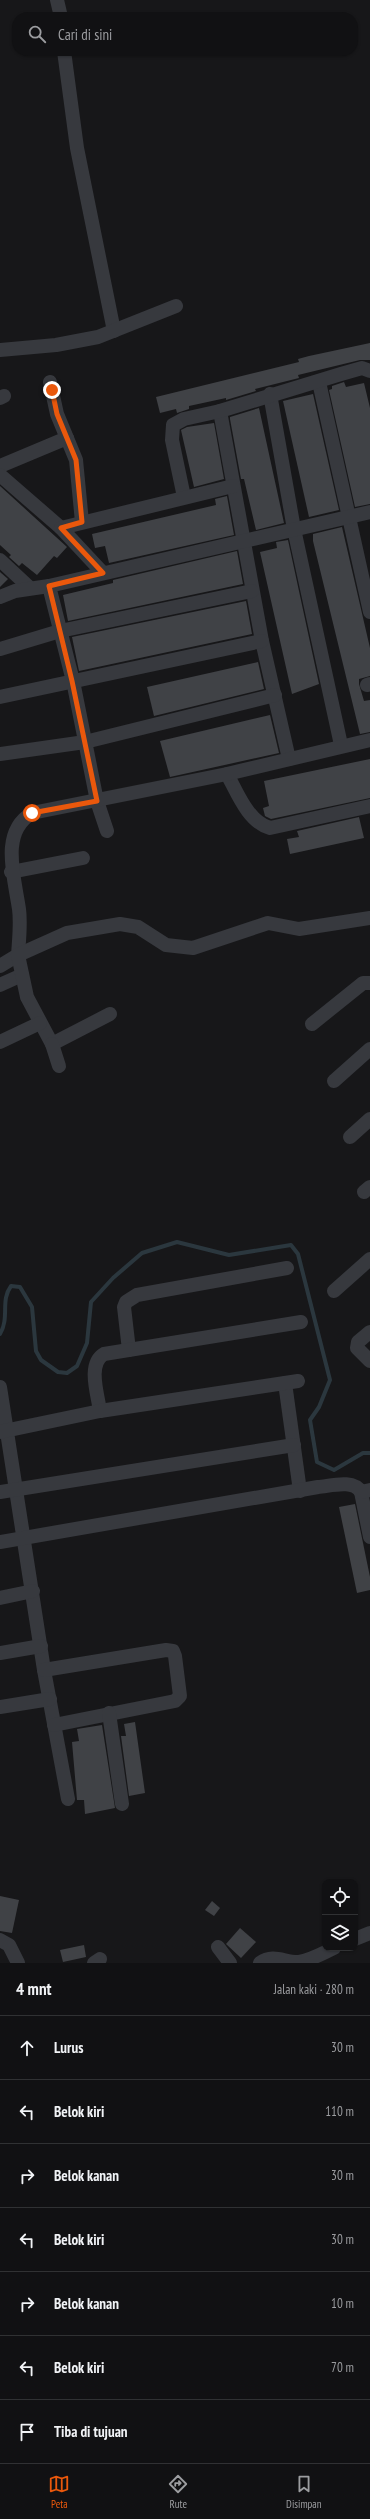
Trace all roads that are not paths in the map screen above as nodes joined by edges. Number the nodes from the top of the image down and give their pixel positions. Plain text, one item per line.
1 (58, 0) edge
2 (60, 12) edge
3 (65, 56) edge
4 (176, 306) dead end
5 (114, 331) junction
6 (0, 350) edge
7 (370, 370) edge
8 (50, 382) dead end
9 (319, 382) junction
10 (270, 394) junction
11 (220, 411) junction
12 (67, 438) junction
13 (0, 466) edge
14 (0, 475) edge
15 (233, 486) junction
16 (184, 497) junction
17 (370, 512) edge
18 (351, 517) junction
19 (82, 522) junction
20 (61, 528) junction
21 (294, 529) junction
22 (244, 541) junction
23 (0, 560) edge
24 (103, 573) junction
25 (49, 586) junction
26 (30, 588) junction
27 (252, 591) junction
28 (0, 597) edge
29 (370, 612) edge
30 (60, 631) junction
31 (262, 641) junction
32 (0, 649) edge
33 (72, 681) junction
34 (275, 695) junction
35 (0, 697) edge
36 (370, 740) edge
37 (85, 742) junction
38 (341, 745) junction
39 (0, 754) edge
40 (289, 759) junction
41 (226, 774) junction
42 (97, 801) junction
43 (370, 806) edge
44 (107, 832) dead end
45 (83, 858) dead end
46 (11, 872) junction
47 (370, 918) edge
48 (18, 955) junction
49 (0, 966) edge
50 (22, 975) junction
51 (370, 983) edge
52 (0, 985) edge
53 (110, 1014) dead end
54 (40, 1023) junction
55 (312, 1024) dead end
56 (0, 1042) edge
57 (52, 1044) junction
58 (370, 1049) edge
59 (59, 1066) dead end
60 (334, 1081) dead end
61 (370, 1119) edge
62 (350, 1137) dead end
63 (370, 1259) edge
64 (287, 1268) dead end
65 (334, 1291) dead end
66 (301, 1322) dead end
67 (370, 1332) edge
68 (129, 1350) junction
69 (370, 1361) edge
70 (0, 1387) edge
71 (100, 1411) junction
72 (3, 1431) edge
73 (294, 1445) junction
74 (16, 1489) junction
75 (300, 1491) junction
76 (365, 1491) edge
77 (0, 1492) edge
78 (370, 1536) edge
79 (23, 1539) junction
80 (0, 1542) edge
81 (33, 1591) junction
82 (0, 1598) edge
83 (40, 1646) junction
84 (0, 1653) edge
85 (44, 1670) junction
86 (50, 1699) junction
87 (0, 1707) edge
88 (109, 1713) junction
89 (54, 1724) junction
90 (68, 1799) dead end
91 (122, 1804) dead end
92 (370, 1933) edge
93 (358, 1938) edge
94 (0, 1940) edge
95 (218, 1946) dead end
96 (326, 1951) edge
97 (18, 1963) edge
98 (230, 1963) edge
99 (260, 1963) edge

1 - 2 street
3 - 5 street
4 - 5 street
5 - 6 street
7 - 9 street
8 - 12 street
9 - 10 street
9 - 18 street
10 - 11 street
10 - 21 street
11 - 15 street
11 - 16 street
12 - 13 street
12 - 19 street
14 - 20 street
15 - 16 street
15 - 22 street
16 - 19 street
17 - 18 street
18 - 21 street
18 - 29 street
19 - 20 street
20 - 24 street
21 - 22 street
21 - 38 street
22 - 24 street
22 - 27 street
23 - 26 street
24 - 25 street
25 - 26 street
25 - 30 street
26 - 28 street
27 - 30 street
27 - 31 street
30 - 32 street
30 - 33 street
31 - 33 street
31 - 34 street
33 - 35 street
33 - 37 street
34 - 37 street
34 - 40 street
36 - 38 street
37 - 39 street
37 - 42 street
38 - 40 street
40 - 41 street
41 - 42 street
41 - 43 street
42 - 44 street
42 - 46 street
45 - 46 street
46 - 48 street
47 - 48 street
48 - 49 street
48 - 50 street
50 - 52 street
50 - 54 street
51 - 55 street
53 - 57 street
54 - 56 street
54 - 57 street
57 - 59 street
58 - 60 street
61 - 62 street
63 - 65 street
64 - 68 street
66 - 68 street
67 - 69 street
68 - 71 street
70 - 72 street
71 - 72 street
71 - 73 street
72 - 74 street
73 - 74 street
73 - 75 street
74 - 77 street
74 - 79 street
75 - 76 street
75 - 79 street
76 - 78 street
79 - 80 street
79 - 81 street
81 - 82 street
81 - 83 street
83 - 84 street
83 - 85 street
85 - 86 street
85 - 88 street
86 - 87 street
86 - 89 street
88 - 89 street
88 - 91 street
89 - 90 street
92 - 93 street
94 - 97 street
95 - 98 street
96 - 99 street

